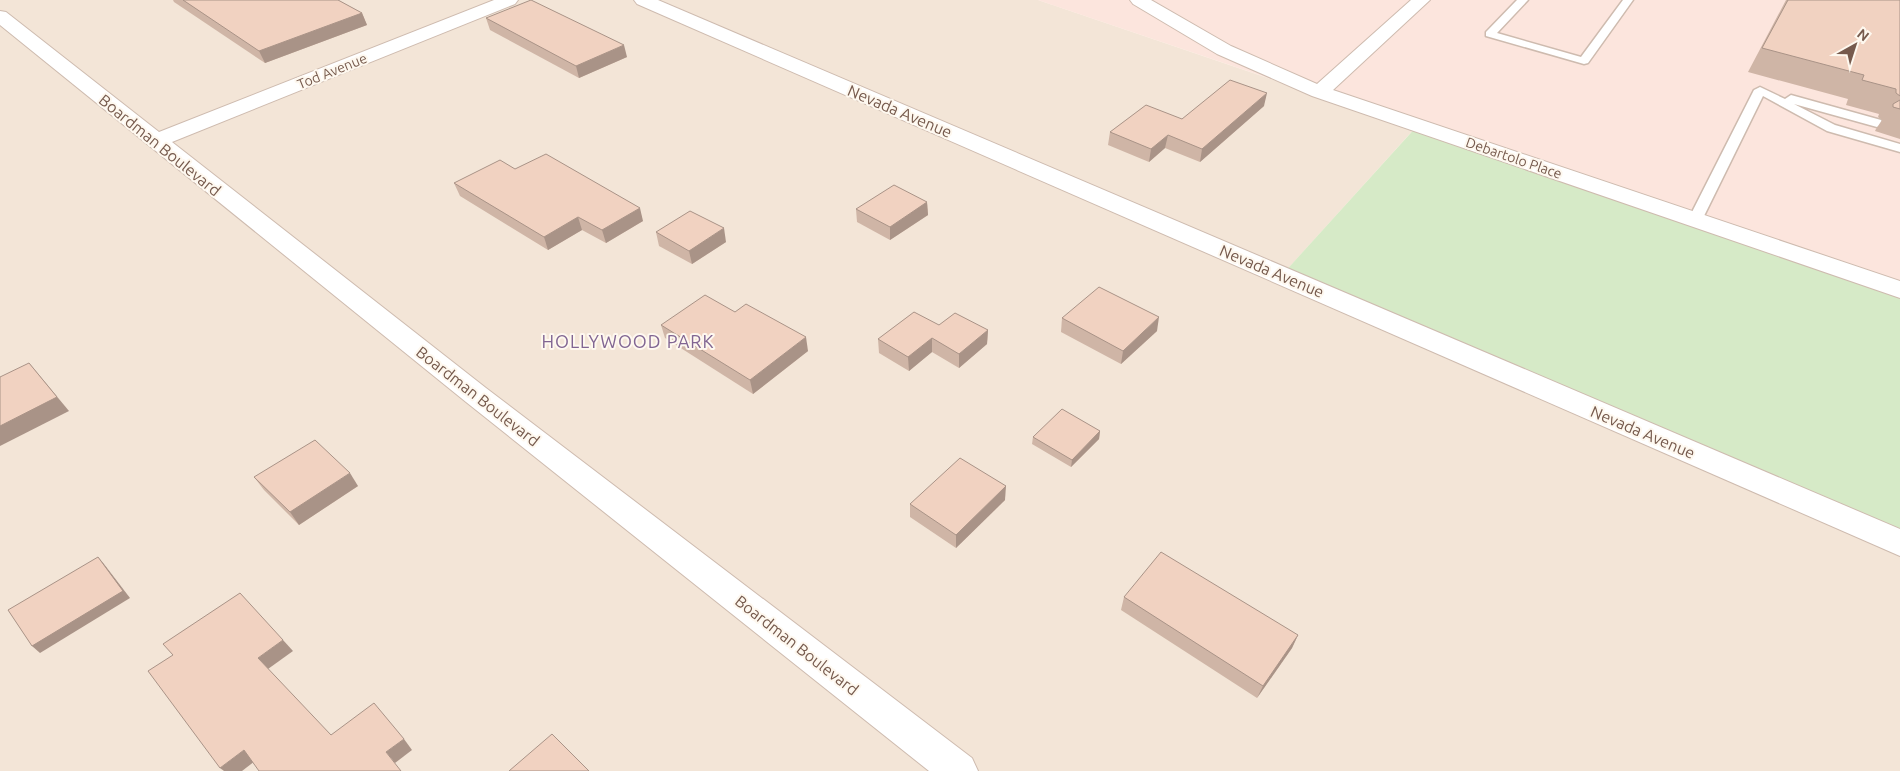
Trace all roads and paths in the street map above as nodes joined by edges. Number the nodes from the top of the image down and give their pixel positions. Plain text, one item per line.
1 (509, 0) edge
2 (643, 0) edge
3 (1139, 0) edge
4 (1421, 0) edge
5 (1523, 0) edge
6 (1628, 0) edge
7 (0, 16) edge
8 (1760, 90) junction
9 (1319, 92) junction
10 (1877, 123) dead end
11 (156, 142) junction
12 (1900, 148) edge
13 (1695, 220) junction
14 (1900, 290) edge
15 (1900, 543) edge
16 (959, 771) edge

1 - 11 street, Tod Avenue
2 - 15 street, Nevada Avenue
3 - 9 street, Debartolo Place
4 - 9 street
5 - 6 lane
7 - 11 street, Boardman Boulevard
8 - 10 lane
8 - 12 lane
8 - 13 lane
9 - 13 street, Debartolo Place
11 - 16 street, Boardman Boulevard
13 - 14 street, Debartolo Place

